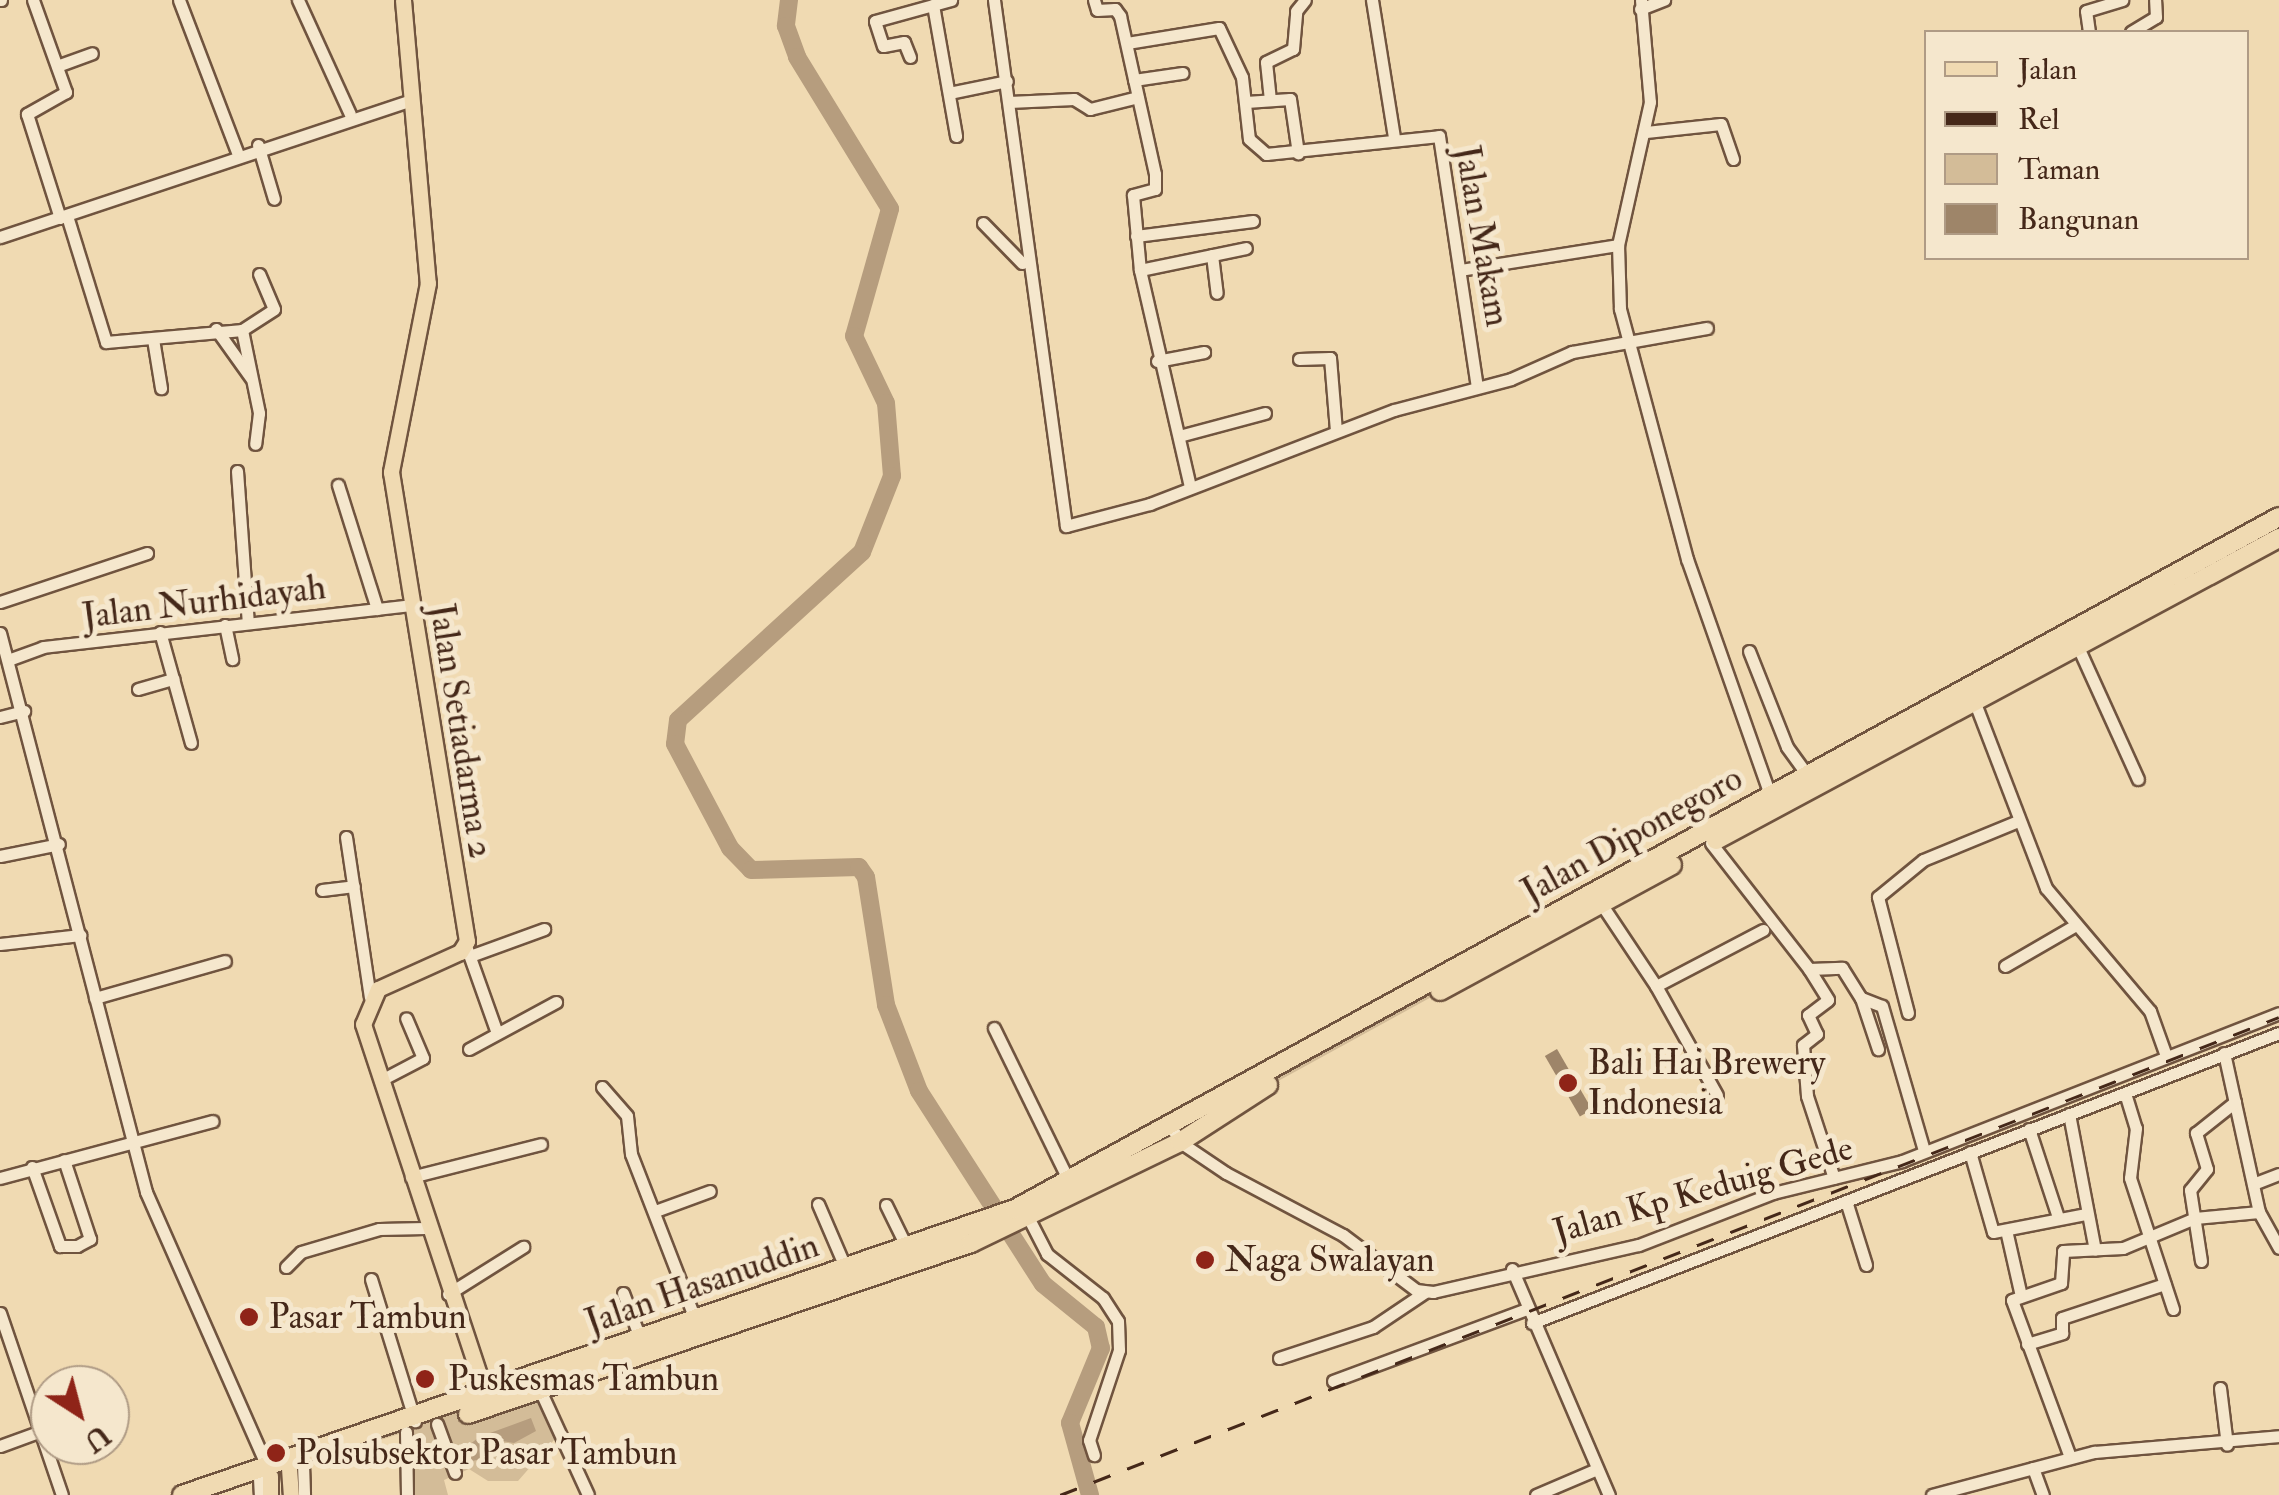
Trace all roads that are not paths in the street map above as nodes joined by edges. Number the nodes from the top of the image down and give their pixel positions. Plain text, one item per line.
1 (33, 0) edge
2 (178, 0) edge
3 (298, 0) edge
4 (402, 0) edge
5 (897, 0) edge
6 (951, 0) edge
7 (994, 0) edge
8 (1094, 0) edge
9 (1306, 0) edge
10 (1372, 0) edge
11 (1664, 0) edge
12 (2122, 0) edge
13 (2155, 0) edge
14 (1641, 4) edge
15 (933, 5) junction
16 (900, 14) junction
17 (2089, 30) edge
18 (2134, 30) edge
19 (1126, 43) junction
20 (92, 53) dead end
21 (910, 57) dead end
22 (57, 66) junction
23 (1182, 73) dead end
24 (1134, 80) junction
25 (1007, 81) junction
26 (949, 92) junction
27 (1138, 97) junction
28 (410, 100) junction
29 (1270, 100) junction
30 (1009, 102) junction
31 (1246, 102) junction
32 (350, 114) junction
33 (1646, 132) junction
34 (956, 136) dead end
35 (1394, 138) junction
36 (258, 145) junction
37 (237, 152) junction
38 (1298, 153) junction
39 (1733, 159) dead end
40 (274, 198) dead end
41 (64, 218) junction
42 (1253, 221) dead end
43 (0, 222) edge
44 (982, 222) dead end
45 (1136, 236) junction
46 (2, 237) edge
47 (1618, 244) junction
48 (1246, 248) dead end
49 (1212, 254) junction
50 (1140, 270) junction
51 (1460, 270) junction
52 (1027, 271) junction
53 (260, 274) dead end
54 (1217, 292) dead end
55 (1707, 328) dead end
56 (216, 330) junction
57 (242, 330) junction
58 (153, 339) junction
59 (1627, 339) junction
60 (1204, 352) dead end
61 (1299, 359) dead end
62 (1157, 362) junction
63 (255, 384) junction
64 (161, 388) dead end
65 (1477, 388) junction
66 (1266, 413) dead end
67 (1336, 431) junction
68 (1179, 436) junction
69 (255, 444) dead end
70 (238, 471) dead end
71 (338, 485) dead end
72 (1190, 486) junction
73 (2279, 517) edge
74 (2279, 538) edge
75 (148, 553) dead end
76 (0, 602) edge
77 (410, 606) junction
78 (377, 609) junction
79 (248, 623) junction
80 (225, 625) junction
81 (160, 632) junction
82 (0, 633) edge
83 (2078, 646) junction
84 (1749, 651) dead end
85 (232, 659) dead end
86 (8, 660) junction
87 (174, 679) junction
88 (138, 690) dead end
89 (1975, 703) junction
90 (24, 711) junction
91 (0, 717) edge
92 (191, 743) dead end
93 (2138, 778) dead end
94 (1812, 781) junction
95 (1773, 802) junction
96 (2018, 822) junction
97 (346, 838) dead end
98 (1711, 843) junction
99 (59, 844) junction
100 (0, 856) edge
101 (354, 886) junction
102 (322, 890) dead end
103 (1602, 905) junction
104 (2074, 926) junction
105 (544, 929) dead end
106 (1763, 930) dead end
107 (80, 934) junction
108 (0, 944) edge
109 (468, 951) junction
110 (226, 961) dead end
111 (2004, 966) dead end
112 (1809, 969) junction
113 (1656, 986) junction
114 (370, 997) junction
115 (95, 998) junction
116 (1862, 998) junction
117 (556, 1002) dead end
118 (1908, 1012) dead end
119 (2279, 1013) edge
120 (406, 1018) dead end
121 (994, 1028) dead end
122 (497, 1032) junction
123 (2279, 1033) edge
124 (470, 1049) dead end
125 (1878, 1049) dead end
126 (2224, 1052) junction
127 (2166, 1056) junction
128 (383, 1079) junction
129 (602, 1087) dead end
130 (2125, 1092) junction
131 (1717, 1095) dead end
132 (2234, 1102) junction
133 (2068, 1114) junction
134 (212, 1121) dead end
135 (2030, 1129) junction
136 (1175, 1134) junction
137 (541, 1144) dead end
138 (133, 1146) junction
139 (1924, 1151) junction
140 (1970, 1152) junction
141 (64, 1160) junction
142 (32, 1167) junction
143 (2279, 1174) edge
144 (410, 1177) junction
145 (0, 1178) edge
146 (1834, 1178) junction
147 (2252, 1184) junction
148 (1073, 1187) junction
149 (710, 1190) dead end
150 (1846, 1201) junction
151 (818, 1204) dead end
152 (886, 1205) dead end
153 (658, 1210) junction
154 (2259, 1212) junction
155 (2086, 1214) junction
156 (1022, 1216) junction
157 (2058, 1217) junction
158 (2196, 1218) junction
159 (425, 1228) junction
160 (2006, 1230) junction
161 (973, 1234) junction
162 (2150, 1242) junction
163 (522, 1247) dead end
164 (2279, 1248) edge
165 (908, 1250) junction
166 (2095, 1250) junction
167 (2201, 1261) dead end
168 (1866, 1265) dead end
169 (286, 1266) dead end
170 (846, 1269) junction
171 (1512, 1269) junction
172 (371, 1279) dead end
173 (2165, 1284) junction
174 (1425, 1292) junction
175 (624, 1293) dead end
176 (448, 1294) junction
177 (2021, 1296) junction
178 (1527, 1309) junction
179 (2173, 1309) dead end
180 (0, 1312) edge
181 (695, 1319) junction
182 (1532, 1323) junction
183 (640, 1338) junction
184 (2027, 1344) junction
185 (1279, 1358) dead end
186 (1332, 1381) dead end
187 (2220, 1388) dead end
188 (540, 1390) junction
189 (30, 1392) edge
190 (486, 1395) junction
191 (437, 1424) junction
192 (410, 1426) junction
193 (30, 1435) edge
194 (2279, 1436) edge
195 (0, 1446) edge
196 (2227, 1446) junction
197 (1094, 1455) dead end
198 (2070, 1457) junction
199 (54, 1465) edge
200 (296, 1466) junction
201 (2032, 1468) junction
202 (1597, 1469) junction
203 (455, 1472) dead end
204 (265, 1482) edge
205 (62, 1495) edge
206 (182, 1495) edge
207 (210, 1495) edge
208 (291, 1495) edge
209 (304, 1495) edge
210 (407, 1495) edge
211 (588, 1495) edge
212 (1536, 1495) edge
213 (1609, 1495) edge
214 (1932, 1495) edge
215 (2043, 1495) edge

1 - 22 street
2 - 37 street
3 - 32 street
4 - 28 main road, Jalan Setiadarma 2
5 - 16 street
6 - 15 street
7 - 25 street
8 - 19 street
9 - 29 street
10 - 35 street
11 - 14 street
12 - 17 street
13 - 18 street
14 - 33 street
15 - 16 street
15 - 26 street
16 - 21 street
19 - 24 street
19 - 31 street
20 - 22 street
22 - 41 street
23 - 24 street
24 - 27 street
25 - 26 street
25 - 30 street
26 - 34 street
27 - 30 street
27 - 45 street
28 - 32 street
28 - 77 main road, Jalan Setiadarma 2
29 - 31 street
29 - 38 street
30 - 52 street
31 - 38 street
32 - 36 street
33 - 39 street
33 - 47 street
35 - 38 street, Jalan Makam
35 - 51 street, Jalan Makam
36 - 37 street
36 - 40 street
37 - 41 street
41 - 46 street
41 - 58 street
42 - 45 street
43 - 46 street
44 - 52 street
45 - 50 street
47 - 51 street
47 - 59 street
48 - 49 street
49 - 50 street
49 - 54 street
50 - 62 street
51 - 65 street, Jalan Makam
52 - 72 street
53 - 57 street
55 - 59 street
56 - 57 street
56 - 58 street
56 - 63 street
57 - 63 street
58 - 64 street
59 - 65 street
59 - 95 street
60 - 62 street
61 - 67 street
62 - 68 street
63 - 69 street
65 - 67 street
66 - 68 street
67 - 72 street
68 - 72 street
70 - 79 street
71 - 78 street
73 - 94 highway, Jalan Diponegoro
74 - 83 highway, Jalan Diponegoro
75 - 76 street
77 - 78 street, Jalan Nurhidayah
77 - 109 main road, Jalan Setiadarma 2
78 - 79 street, Jalan Nurhidayah
79 - 80 street, Jalan Nurhidayah
80 - 81 street, Jalan Nurhidayah
80 - 85 street
81 - 86 street, Jalan Nurhidayah
81 - 87 street
82 - 86 street
83 - 89 highway, Jalan Diponegoro
83 - 93 street
84 - 94 street
86 - 90 street
87 - 88 street
87 - 92 street
89 - 94 highway, Jalan Diponegoro
89 - 96 street
90 - 91 street
90 - 99 street
94 - 95 highway, Jalan Diponegoro
95 - 98 highway, Jalan Diponegoro
95 - 136 highway, Jalan Diponegoro
96 - 104 street
96 - 118 street
97 - 101 street
98 - 103 highway, Jalan Diponegoro
98 - 112 street
99 - 100 street
99 - 107 street
101 - 102 street
101 - 114 street
103 - 113 street
103 - 136 highway, Jalan Diponegoro
104 - 111 street
104 - 127 street
105 - 109 street
106 - 113 street
107 - 108 street
107 - 115 street
109 - 114 main road
109 - 122 street
110 - 115 street
112 - 116 street
112 - 146 street
113 - 131 street
114 - 128 main road
115 - 138 street
116 - 125 street
116 - 139 street
117 - 122 street
119 - 127 street, Jalan Kp Keduig Gede
120 - 128 street
121 - 148 street
122 - 124 street
123 - 126 street
126 - 130 street
126 - 132 street
127 - 139 street, Jalan Kp Keduig Gede
128 - 144 main road
129 - 153 street
130 - 133 street
130 - 162 street
132 - 147 street
132 - 158 street
133 - 135 street
133 - 155 street
134 - 138 street
135 - 140 street
135 - 157 street
136 - 148 highway, Jalan Diponegoro
136 - 174 street
137 - 144 street
138 - 141 street
138 - 204 street
139 - 146 street, Jalan Kp Keduig Gede
140 - 150 street
140 - 160 street
141 - 142 street
141 - 142 street
142 - 145 street
143 - 147 street
144 - 159 main road
146 - 171 street, Jalan Kp Keduig Gede
147 - 154 street
148 - 156 highway, Jalan Diponegoro
149 - 153 street
150 - 168 street
150 - 182 street
151 - 170 street
152 - 165 street
153 - 181 street
154 - 158 street
154 - 164 street
155 - 157 street
155 - 166 street
156 - 161 highway, Jalan Hasanuddin
156 - 197 street
157 - 160 street
158 - 162 street
158 - 167 street
159 - 169 street
159 - 176 main road
160 - 177 street
161 - 165 highway, Jalan Hasanuddin
161 - 188 highway, Jalan Hasanuddin
162 - 166 street
162 - 173 street
163 - 176 street
165 - 170 highway, Jalan Hasanuddin
166 - 177 street
170 - 181 highway, Jalan Hasanuddin
171 - 174 street, Jalan Kp Keduig Gede
171 - 178 street
172 - 192 street
173 - 179 street
173 - 184 street
174 - 185 street, Jalan Kp Keduig Gede
175 - 183 street
176 - 190 main road
177 - 184 street
178 - 182 street
178 - 186 street
180 - 189 street
181 - 183 highway, Jalan Hasanuddin
182 - 202 street
183 - 190 highway, Jalan Hasanuddin
184 - 198 street
187 - 196 street
188 - 191 highway, Jalan Hasanuddin
188 - 211 street
190 - 192 highway, Jalan Hasanuddin
191 - 192 highway, Jalan Hasanuddin
191 - 203 street
192 - 200 highway, Jalan Hasanuddin
192 - 204 highway, Jalan Hasanuddin
192 - 210 street
193 - 195 street
194 - 196 street
196 - 198 street
198 - 201 street
199 - 205 street
200 - 204 highway, Jalan Hasanuddin
200 - 208 main road
200 - 209 street
201 - 214 street
201 - 215 street
202 - 212 street
202 - 213 street
204 - 206 highway, Jalan Hasanuddin
204 - 207 highway, Jalan Hasanuddin

